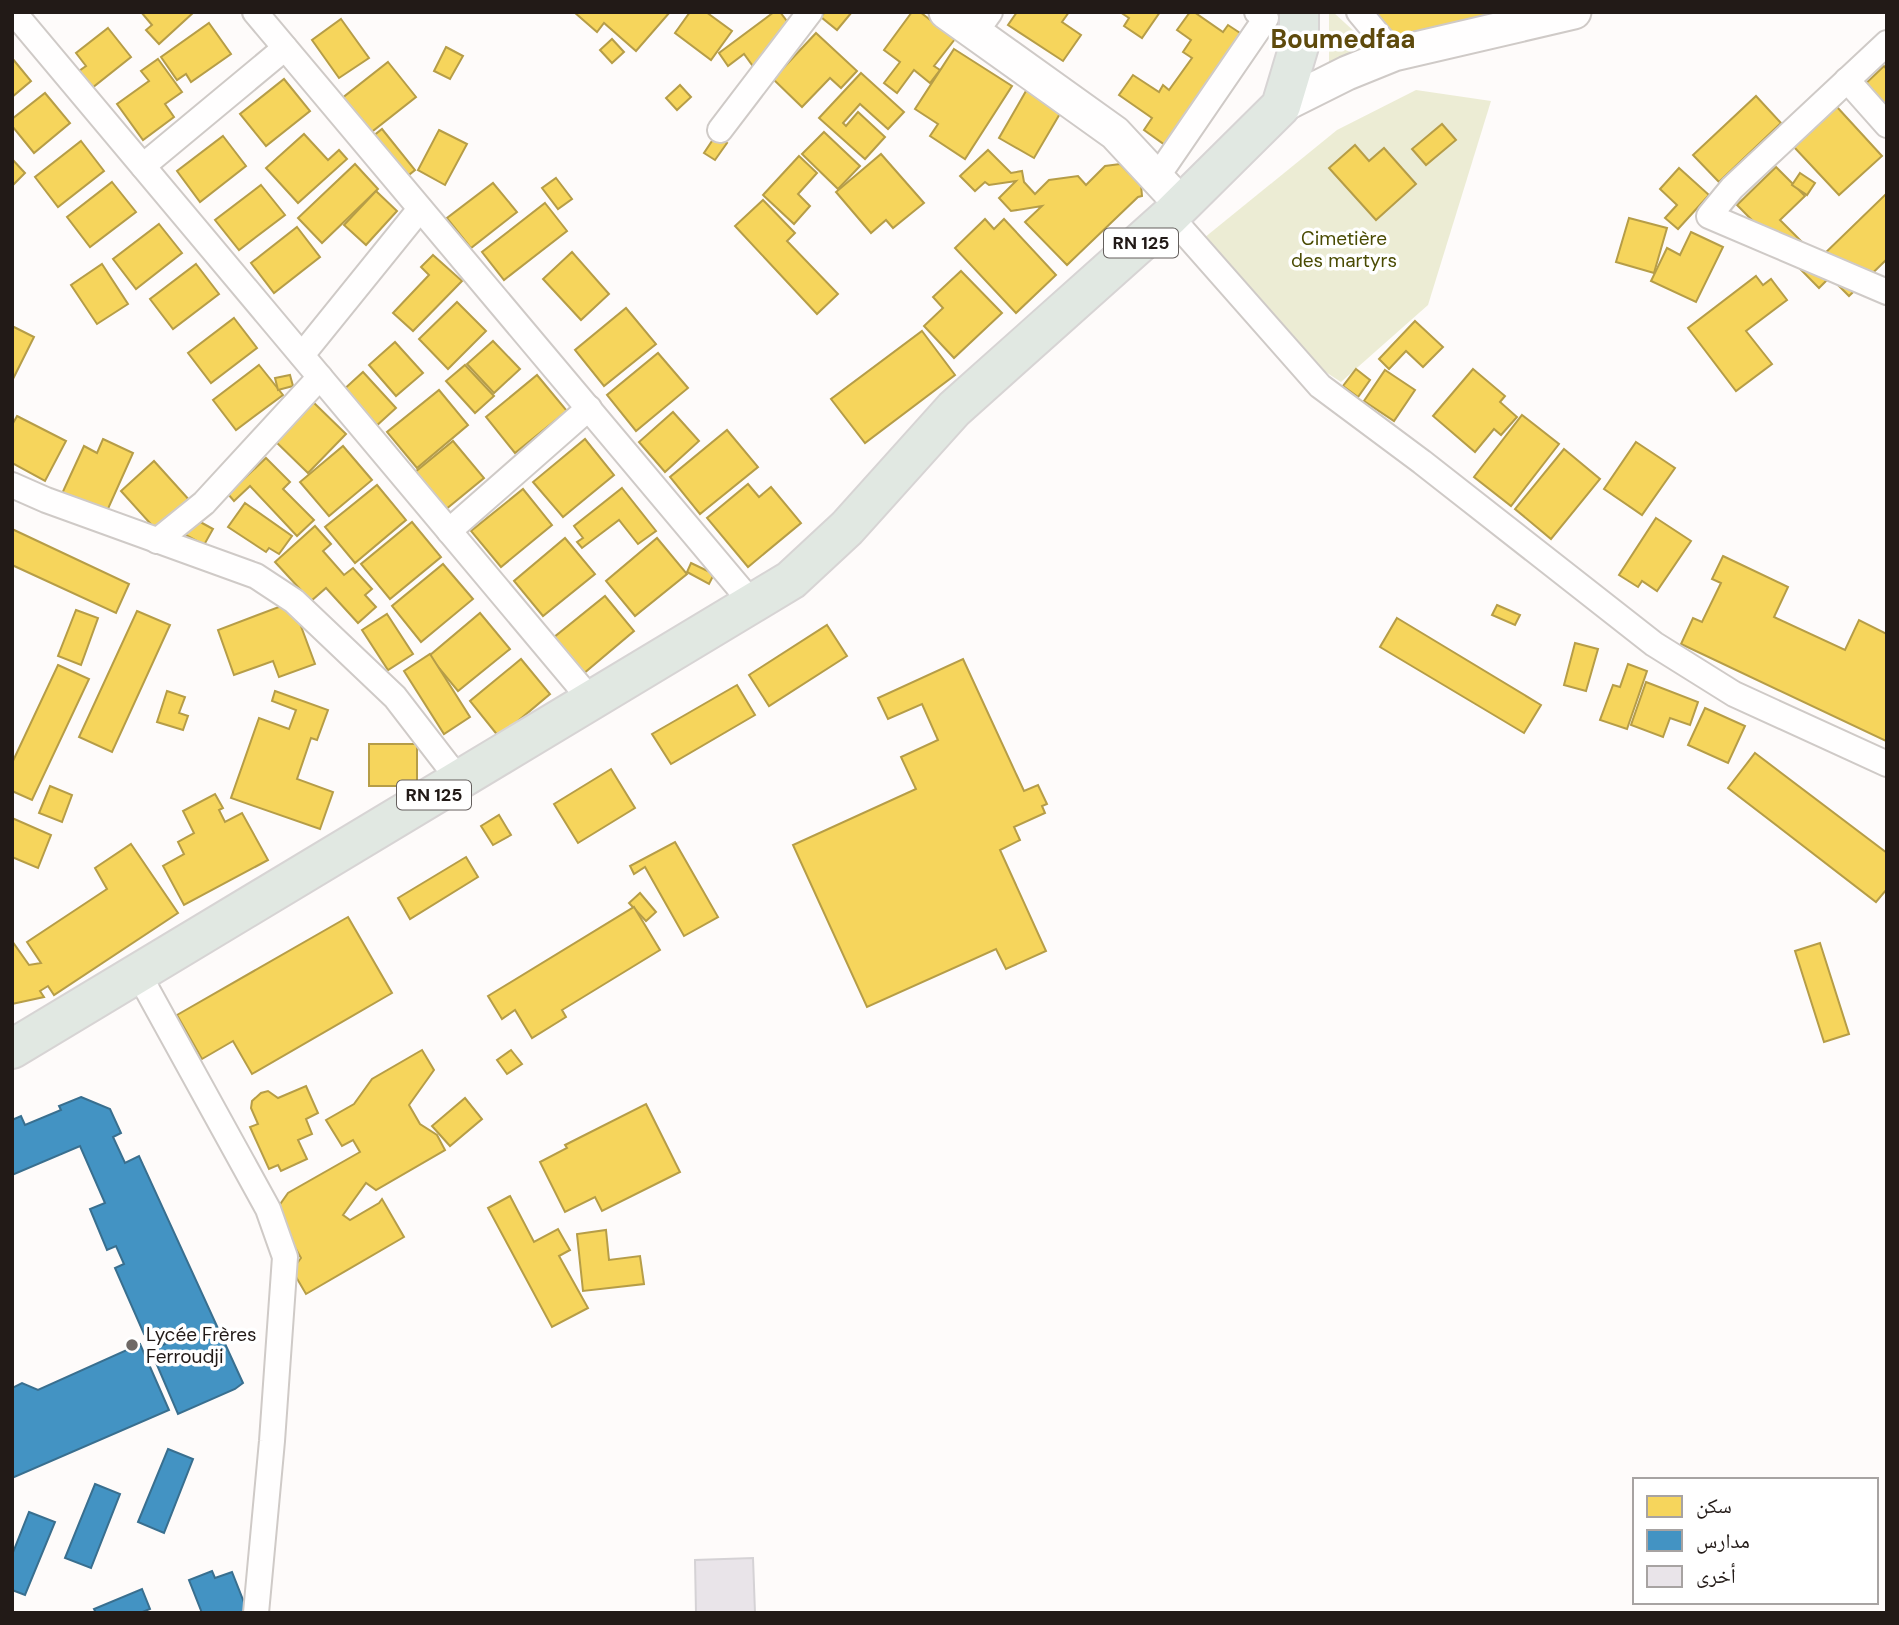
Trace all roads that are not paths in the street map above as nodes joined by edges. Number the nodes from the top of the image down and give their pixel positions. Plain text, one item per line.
1 (19, 12) edge
2 (255, 12) edge
3 (810, 12) edge
4 (946, 12) edge
5 (1359, 12) edge
6 (1574, 12) edge
7 (1280, 17) edge
8 (983, 23) edge
9 (1887, 43) edge
10 (285, 48) junction
11 (1395, 54) junction
12 (1847, 80) junction
13 (1282, 106) junction
14 (1887, 125) edge
15 (720, 131) dead end
16 (142, 166) junction
17 (1157, 177) junction
18 (420, 209) junction
19 (1176, 211) junction
20 (1887, 292) edge
21 (302, 355) junction
22 (320, 376) junction
23 (589, 408) junction
24 (12, 485) edge
25 (449, 531) junction
26 (157, 541) junction
27 (752, 603) junction
28 (591, 700) junction
29 (1887, 764) edge
30 (459, 780) junction
31 (138, 973) junction
32 (12, 1049) edge
33 (256, 1613) edge

1 - 16 street
2 - 10 street
3 - 15 street
4 - 8 street
5 - 11 street
6 - 11 street
7 - 13 main road, RN 125
7 - 17 street
8 - 17 street
9 - 12 street
10 - 16 street
10 - 18 street
11 - 13 street
12 - 14 street
12 - 20 street
13 - 19 main road, RN 125
16 - 21 street
17 - 19 street
18 - 21 street
18 - 23 street
19 - 27 main road, RN 125
19 - 29 street
21 - 22 street
22 - 25 street
22 - 26 street
23 - 25 street
23 - 27 street
24 - 26 street
25 - 28 street
26 - 30 street
27 - 28 main road, RN 125
28 - 30 main road, RN 125
30 - 31 main road, RN 125
31 - 32 main road, RN 125
31 - 33 street

